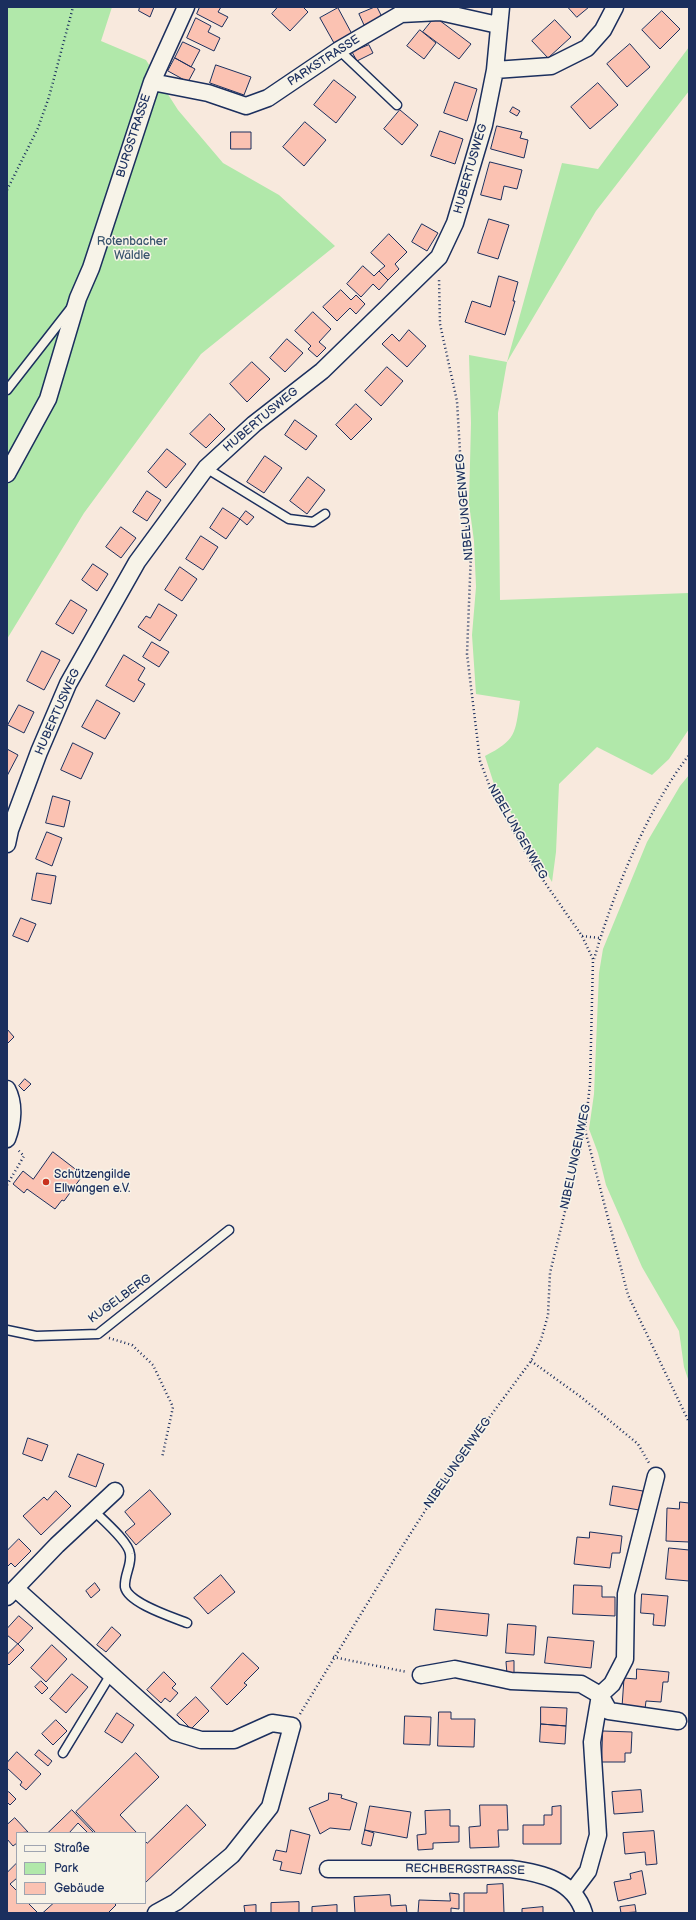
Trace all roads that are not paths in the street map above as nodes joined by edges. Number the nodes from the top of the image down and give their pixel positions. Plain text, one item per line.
1 (186, 7) edge
2 (501, 7) edge
3 (615, 7) edge
4 (395, 11) edge
5 (498, 25) junction
6 (339, 50) junction
7 (495, 70) junction
8 (152, 82) junction
9 (397, 105) dead end
10 (78, 298) junction
11 (7, 390) edge
12 (206, 468) junction
13 (7, 474) edge
14 (325, 514) dead end
15 (7, 844) edge
16 (7, 1089) edge
17 (7, 1139) edge
18 (229, 1230) dead end
19 (7, 1330) edge
20 (656, 1476) road end
21 (114, 1491) dead end
22 (93, 1510) junction
23 (12, 1593) edge
24 (187, 1623) dead end
25 (112, 1674) junction
26 (421, 1675) road end
27 (600, 1696) junction
28 (678, 1721) dead end
29 (63, 1753) dead end
30 (328, 1869) dead end
31 (573, 1891) junction
32 (156, 1913) edge
33 (584, 1913) edge

1 - 8 street, BURGSTRASSE
2 - 5 street, HUBERTUSWEG
3 - 7 street
4 - 5 street, PARKSTRASSE
4 - 6 street, PARKSTRASSE
5 - 7 street, HUBERTUSWEG
6 - 8 street, PARKSTRASSE
6 - 9 lane
7 - 12 street, HUBERTUSWEG
8 - 10 street, BURGSTRASSE
10 - 11 lane
10 - 13 street, BURGSTRASSE
12 - 14 lane
12 - 15 street, HUBERTUSWEG
16 - 17 street
18 - 19 lane, KUGELBERG
20 - 27 street
21 - 22 street
22 - 23 street
22 - 24 lane
23 - 25 street
25 - 29 lane
25 - 32 street
26 - 27 street
27 - 28 street
27 - 31 street
30 - 31 street, RECHBERGSTRASSE
31 - 33 street, RECHBERGSTRASSE

